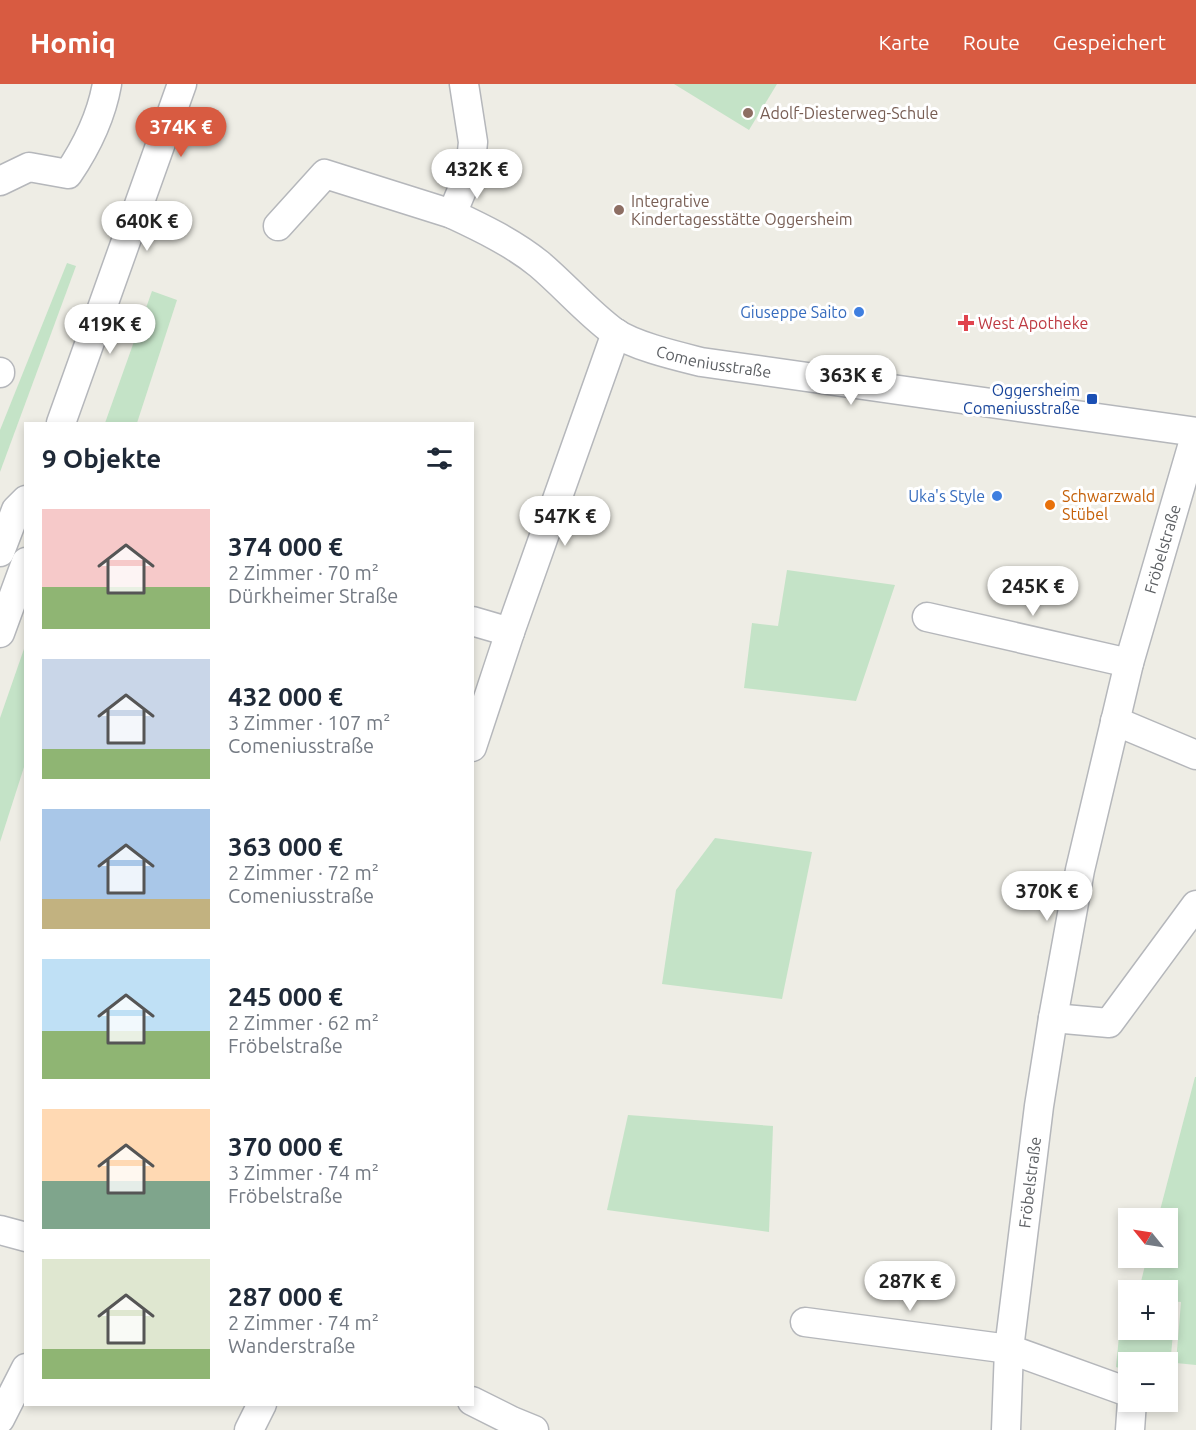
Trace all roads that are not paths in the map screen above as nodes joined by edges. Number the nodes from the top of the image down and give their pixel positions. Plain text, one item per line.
1 (106, 84) edge
2 (182, 84) edge
3 (464, 84) edge
4 (0, 181) edge
5 (452, 214) junction
6 (278, 226) dead end
7 (616, 333) junction
8 (61, 422) edge
9 (1196, 433) edge
10 (24, 502) edge
11 (0, 552) edge
12 (24, 567) edge
13 (927, 617) dead end
14 (474, 622) edge
15 (510, 632) junction
16 (0, 633) edge
17 (1129, 663) junction
18 (1115, 721) junction
19 (474, 741) edge
20 (1196, 755) edge
21 (1196, 905) edge
22 (1053, 1018) junction
23 (0, 1230) edge
24 (24, 1237) edge
25 (805, 1322) dead end
26 (1009, 1349) junction
27 (24, 1372) edge
28 (1118, 1388) edge
29 (474, 1402) edge
30 (261, 1406) edge
31 (1131, 1412) edge
32 (0, 1419) edge
33 (518, 1427) edge
34 (249, 1430) edge
35 (1006, 1430) edge
36 (1130, 1430) edge

1 - 4 street
2 - 8 street
3 - 5 street
5 - 6 street, Comeniusstraße
5 - 7 street, Comeniusstraße
7 - 9 street, Comeniusstraße
7 - 15 street
9 - 17 street, Fröbelstraße
10 - 11 street
12 - 16 street
13 - 17 street
14 - 15 street
15 - 19 street
17 - 18 street, Fröbelstraße
18 - 20 street
18 - 22 street, Fröbelstraße
21 - 22 street
22 - 26 street, Fröbelstraße
23 - 24 street
25 - 26 street
26 - 28 street
26 - 35 street, Fröbelstraße
27 - 32 street
29 - 33 street
30 - 34 street
31 - 36 street

